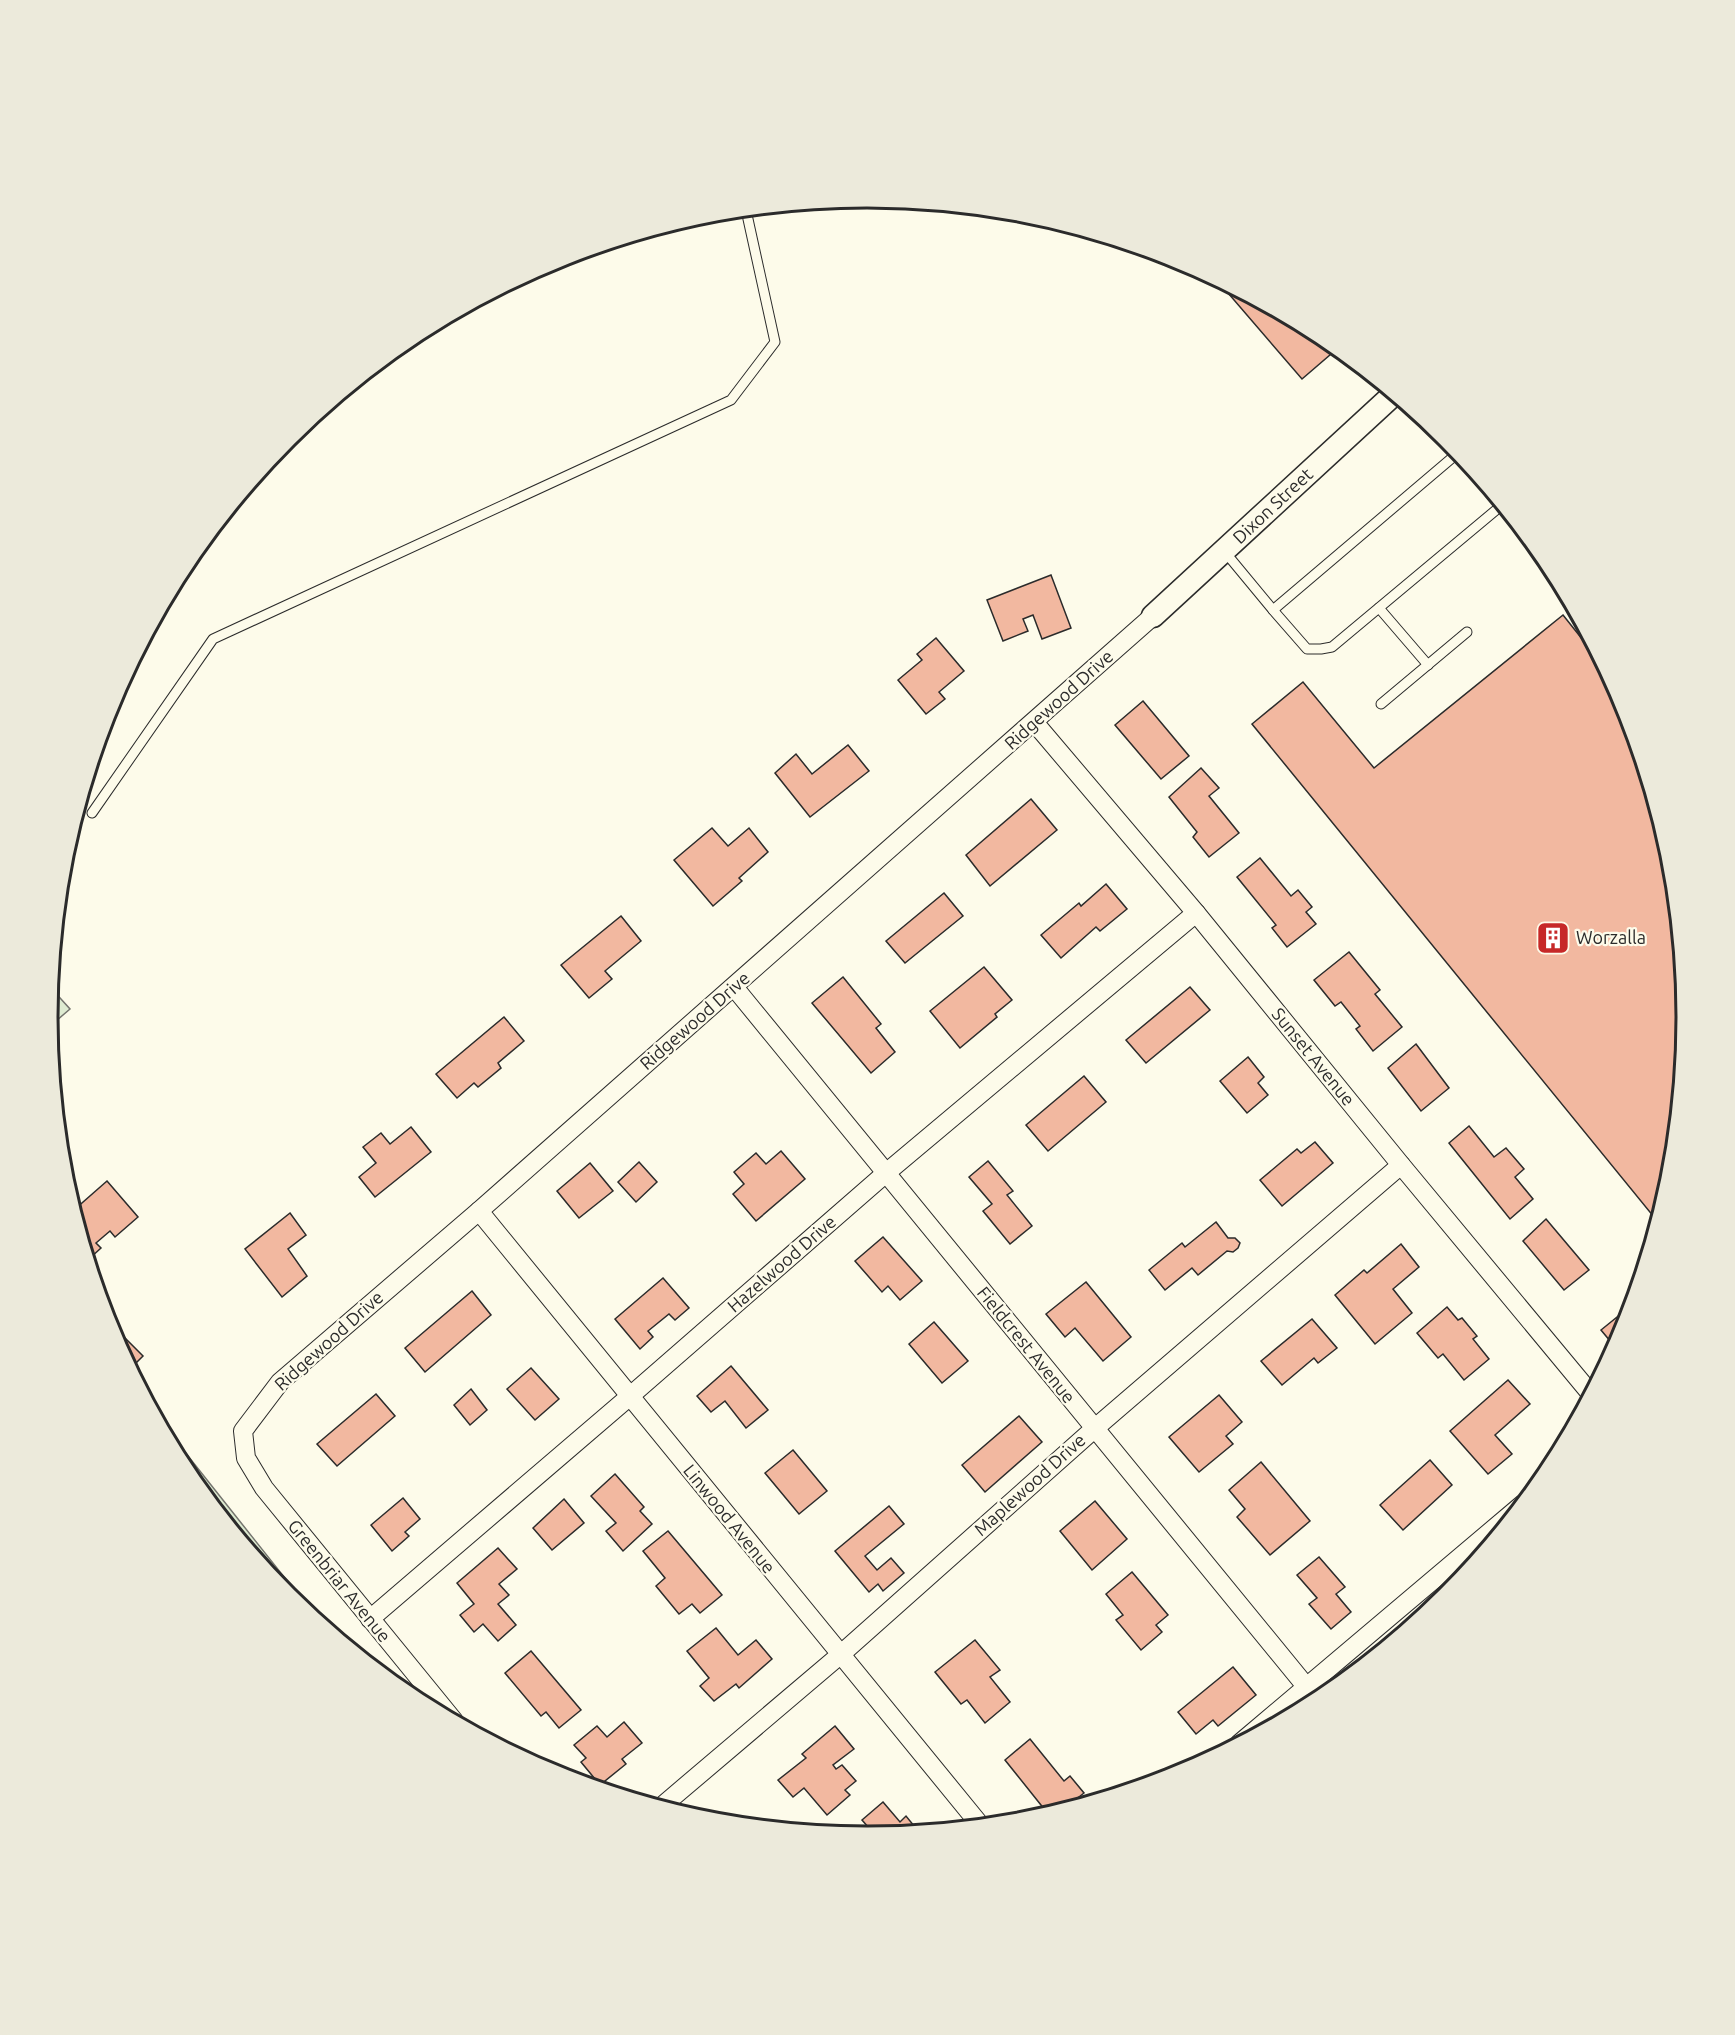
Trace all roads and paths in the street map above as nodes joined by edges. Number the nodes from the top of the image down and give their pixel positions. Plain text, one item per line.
1 (748, 217) edge
2 (1389, 399) edge
3 (1452, 458) edge
4 (1497, 510) edge
5 (1224, 552) junction
6 (1379, 608) junction
7 (1273, 610) junction
8 (1153, 616) joint
9 (1467, 632) dead end
10 (1428, 665) junction
11 (1381, 704) dead end
12 (1034, 722) junction
13 (92, 813) dead end
14 (1196, 913) junction
15 (734, 987) junction
16 (1401, 1165) junction
17 (886, 1173) junction
18 (478, 1211) junction
19 (1586, 1388) edge
20 (629, 1397) junction
21 (1094, 1429) junction
22 (243, 1431) joint
23 (1495, 1528) edge
24 (370, 1619) junction
25 (840, 1655) junction
26 (1306, 1686) junction
27 (1312, 1693) edge
28 (439, 1703) edge
29 (1264, 1722) edge
30 (668, 1801) edge
31 (976, 1820) edge

1 - 13 lane
2 - 5 street, Dixon Street
3 - 7 lane
4 - 6 lane
5 - 7 lane
5 - 8 street, Dixon Street
6 - 7 lane
6 - 10 lane
8 - 12 street, Ridgewood Drive
9 - 10 lane
10 - 11 lane
12 - 14 street, Sunset Avenue
12 - 15 street, Ridgewood Drive
14 - 16 street, Sunset Avenue
14 - 17 street, Hazelwood Drive
15 - 17 street, Fieldcrest Avenue
15 - 18 street, Ridgewood Drive
16 - 19 street, Sunset Avenue
16 - 21 street, Maplewood Drive
17 - 20 street, Hazelwood Drive
17 - 21 street, Fieldcrest Avenue
18 - 20 street, Linwood Avenue
18 - 22 street, Ridgewood Drive
20 - 24 street, Hazelwood Drive
20 - 25 street, Linwood Avenue
21 - 25 street, Maplewood Drive
21 - 26 street, Fieldcrest Avenue
22 - 24 street, Greenbriar Avenue
23 - 26 street
24 - 28 street, Greenbriar Avenue
25 - 30 street, Maplewood Drive
25 - 31 street, Linwood Avenue
26 - 27 street, Fieldcrest Avenue
26 - 29 street

